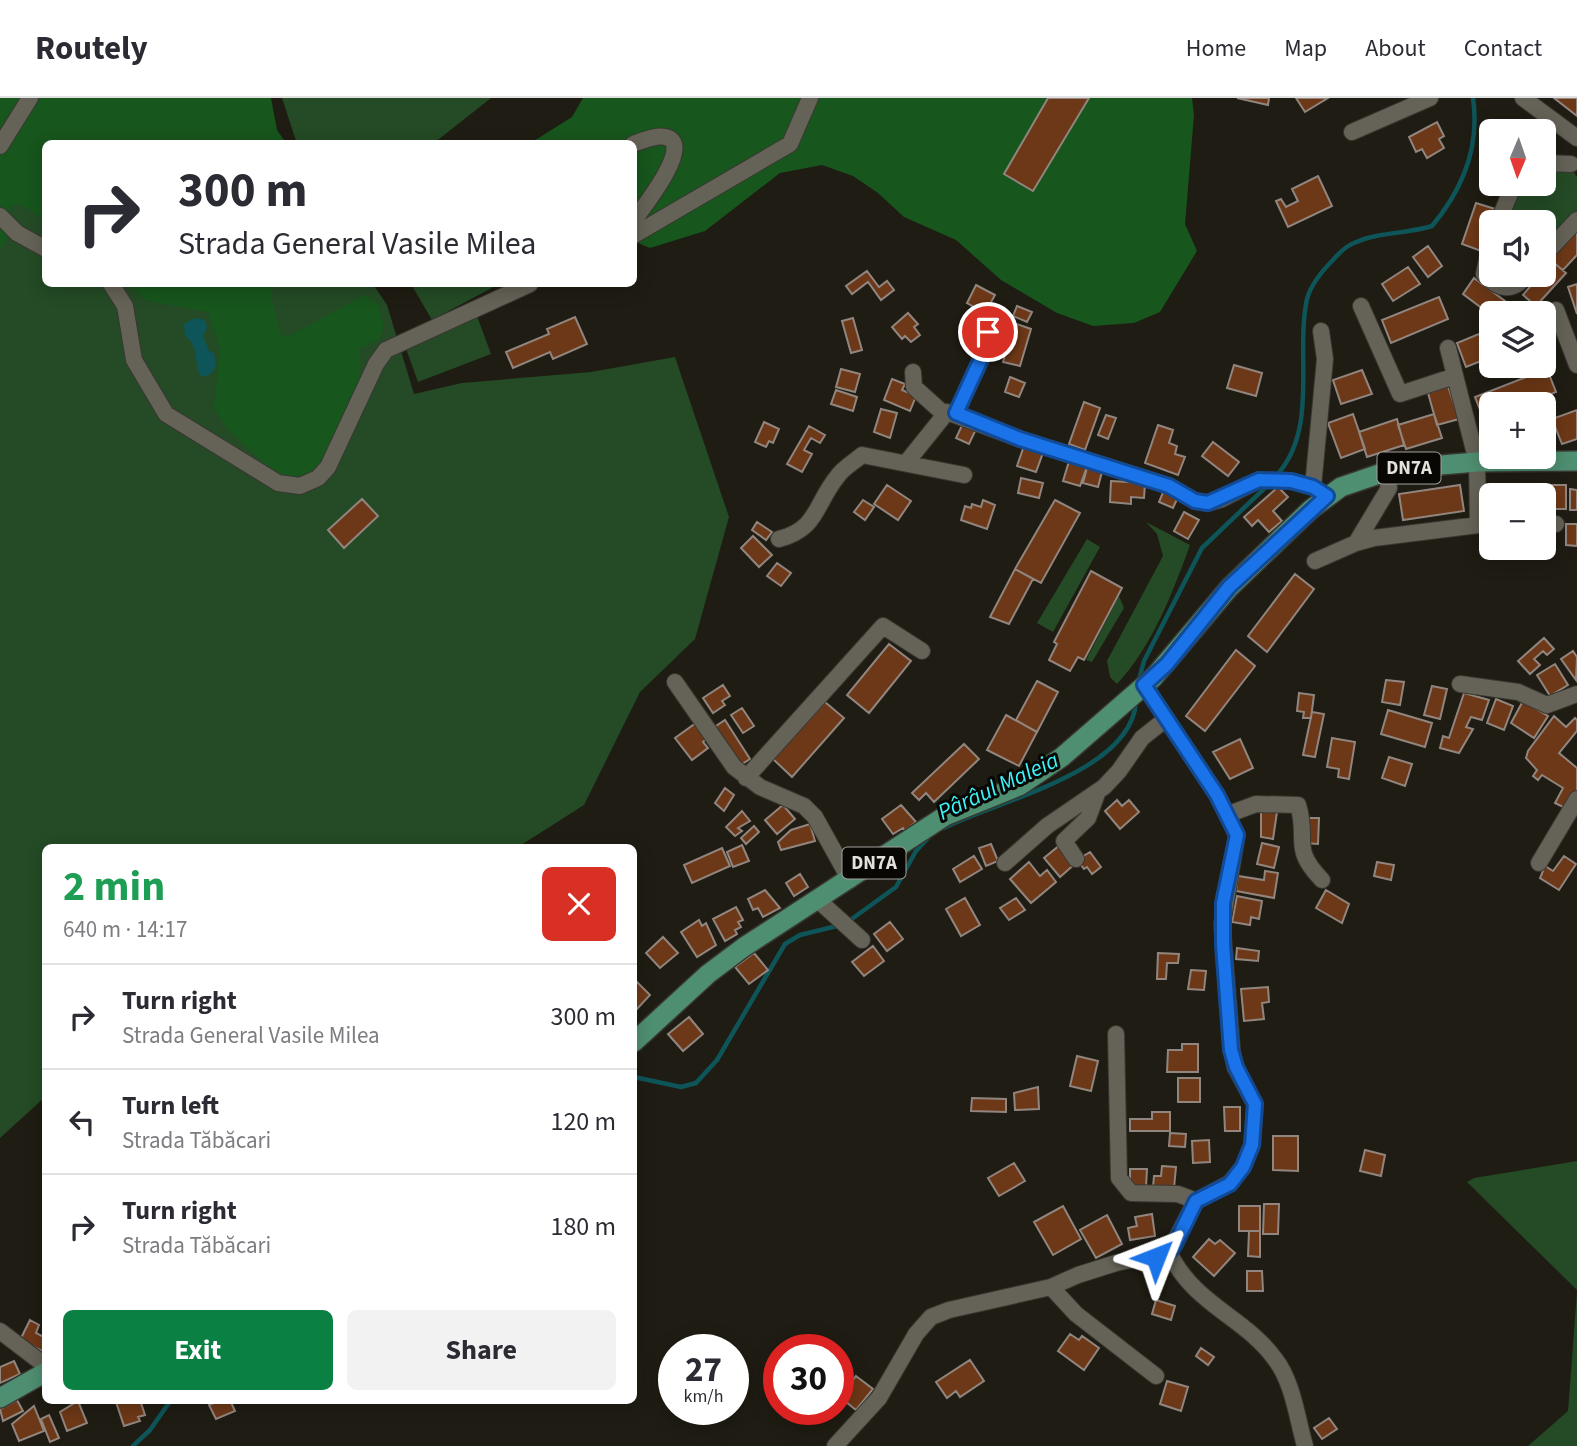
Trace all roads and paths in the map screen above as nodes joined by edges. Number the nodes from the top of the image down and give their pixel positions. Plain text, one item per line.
1 (30, 98) edge
2 (810, 98) edge
3 (1430, 98) edge
4 (1524, 98) edge
5 (1352, 132) dead end
6 (1577, 138) edge
7 (637, 143) edge
8 (0, 146) edge
9 (1556, 163) edge
10 (1575, 164) edge
11 (0, 216) edge
12 (637, 216) edge
13 (1577, 220) edge
14 (637, 233) edge
15 (1556, 242) edge
16 (42, 247) edge
17 (113, 287) edge
18 (523, 287) edge
19 (1361, 306) dead end
20 (1556, 310) dead end
21 (1321, 331) dead end
22 (988, 332) dead end
23 (1448, 348) dead end
24 (1577, 365) edge
25 (912, 372) dead end
26 (1455, 376) junction
27 (950, 414) junction
28 (1577, 461) edge
29 (1477, 462) junction
30 (906, 463) junction
31 (1385, 472) junction
32 (964, 475) dead end
33 (1480, 483) edge
34 (1320, 492) junction
35 (1479, 526) edge
36 (779, 539) dead end
37 (1356, 543) junction
38 (1315, 561) dead end
39 (922, 652) dead end
40 (676, 682) dead end
41 (1460, 684) dead end
42 (1144, 685) junction
43 (1577, 694) edge
44 (1166, 719) junction
45 (747, 778) junction
46 (1098, 791) junction
47 (1577, 799) edge
48 (1228, 814) junction
49 (1076, 859) dead end
50 (1005, 863) dead end
51 (1539, 863) dead end
52 (850, 880) junction
53 (1322, 880) dead end
54 (818, 900) junction
55 (857, 935) dead end
56 (1116, 1034) dead end
57 (637, 1039) edge
58 (1196, 1201) junction
59 (1169, 1252) junction
60 (1051, 1287) junction
61 (0, 1331) edge
62 (42, 1363) edge
63 (42, 1375) edge
64 (1156, 1376) dead end
65 (0, 1398) edge
66 (835, 1446) edge
67 (1305, 1446) edge

1 - 8 street
2 - 14 street
3 - 5 street
4 - 6 street
7 - 12 street
9 - 10 street
11 - 16 street
13 - 15 street
17 - 18 street
19 - 26 street
20 - 24 street
21 - 34 street
22 - 27 street
23 - 26 street
25 - 27 street
26 - 29 street
27 - 30 street
27 - 34 street
28 - 29 main road, DN7A
29 - 31 main road, DN7A
29 - 33 street
30 - 32 street
30 - 36 street
31 - 34 main road, DN7A
31 - 37 street
34 - 42 main road, DN7A
35 - 37 street
37 - 38 street
39 - 45 street
40 - 45 street
41 - 43 street
42 - 44 street
42 - 52 main road, DN7A
44 - 46 street
44 - 48 street
45 - 52 street
46 - 49 street
46 - 50 street
47 - 51 street
48 - 53 street
48 - 58 street
52 - 54 main road, DN7A
54 - 55 street
54 - 57 main road, DN7A
56 - 58 street
58 - 59 street
59 - 60 street
59 - 67 street
60 - 64 street
60 - 66 street
61 - 62 street
63 - 65 main road

